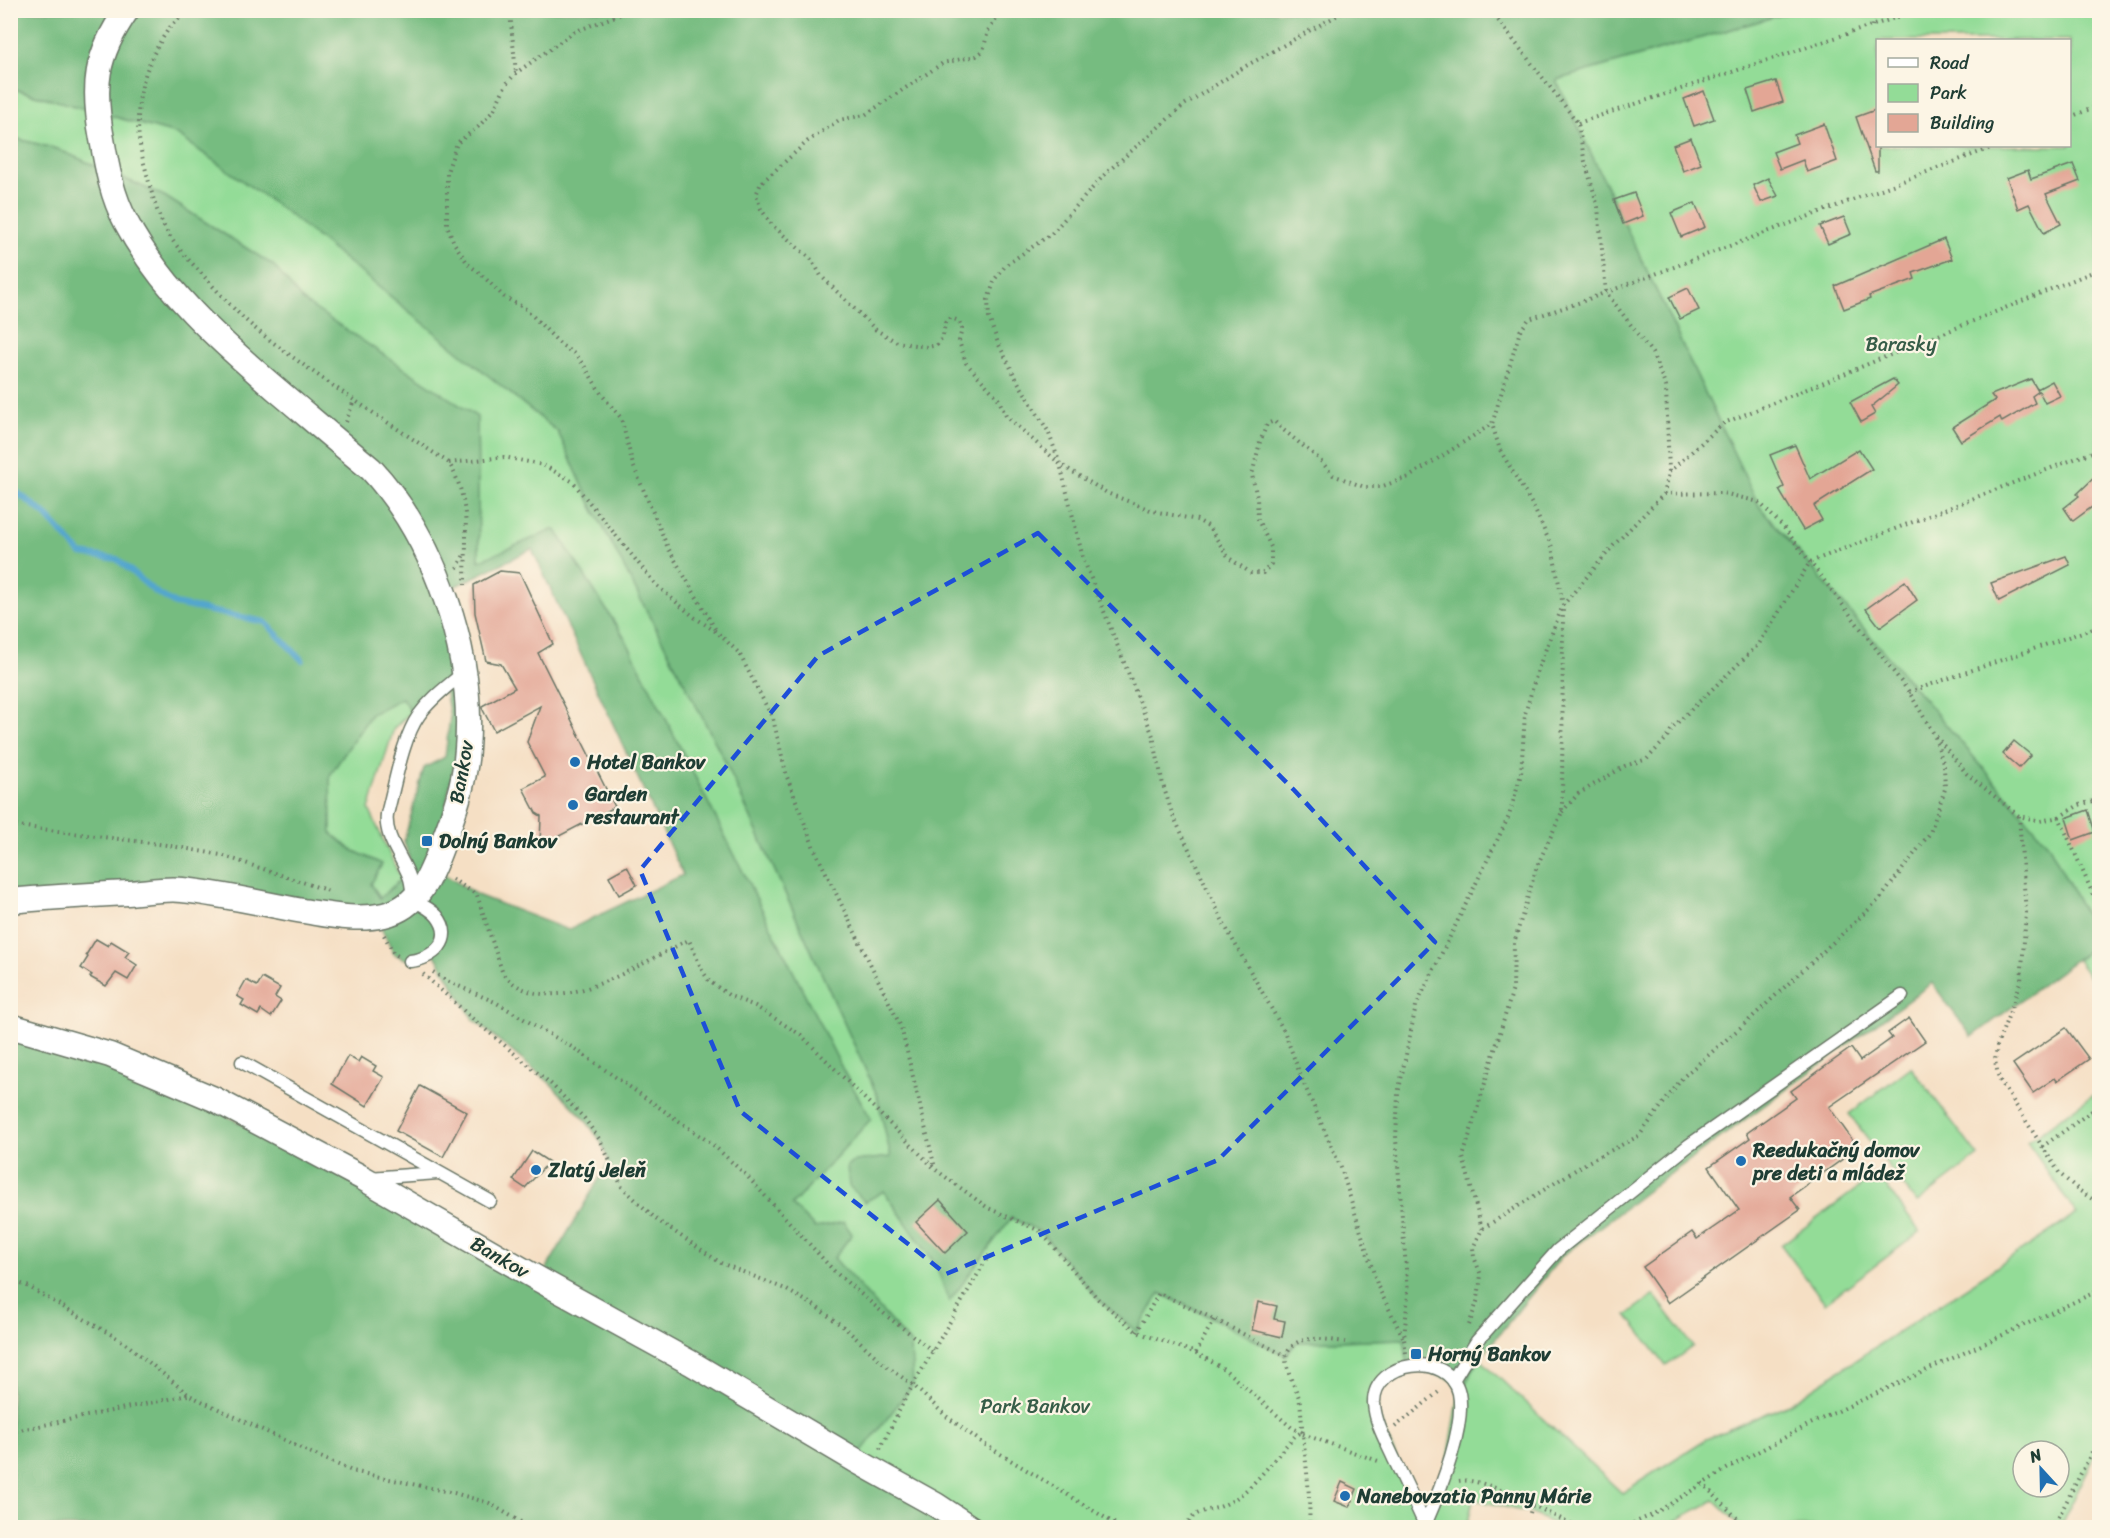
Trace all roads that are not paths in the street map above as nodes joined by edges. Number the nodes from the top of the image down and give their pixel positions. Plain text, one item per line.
1 (127, 10) edge
2 (464, 673) junction
3 (413, 900) junction
4 (10, 902) edge
5 (410, 961) road end
6 (1902, 996) dead end
7 (10, 1026) edge
8 (242, 1062) dead end
9 (440, 1173) junction
10 (363, 1178) junction
11 (490, 1201) dead end
12 (1453, 1380) junction
13 (1425, 1526) edge
14 (971, 1527) edge

1 - 2 street, Bankov
2 - 3 street, Bankov
2 - 3 lane
3 - 4 street, Bankov
3 - 5 lane
6 - 12 lane
7 - 10 street, Bankov
8 - 9 lane
9 - 10 lane
9 - 11 lane
10 - 14 street, Bankov
12 - 13 lane
12 - 13 lane

